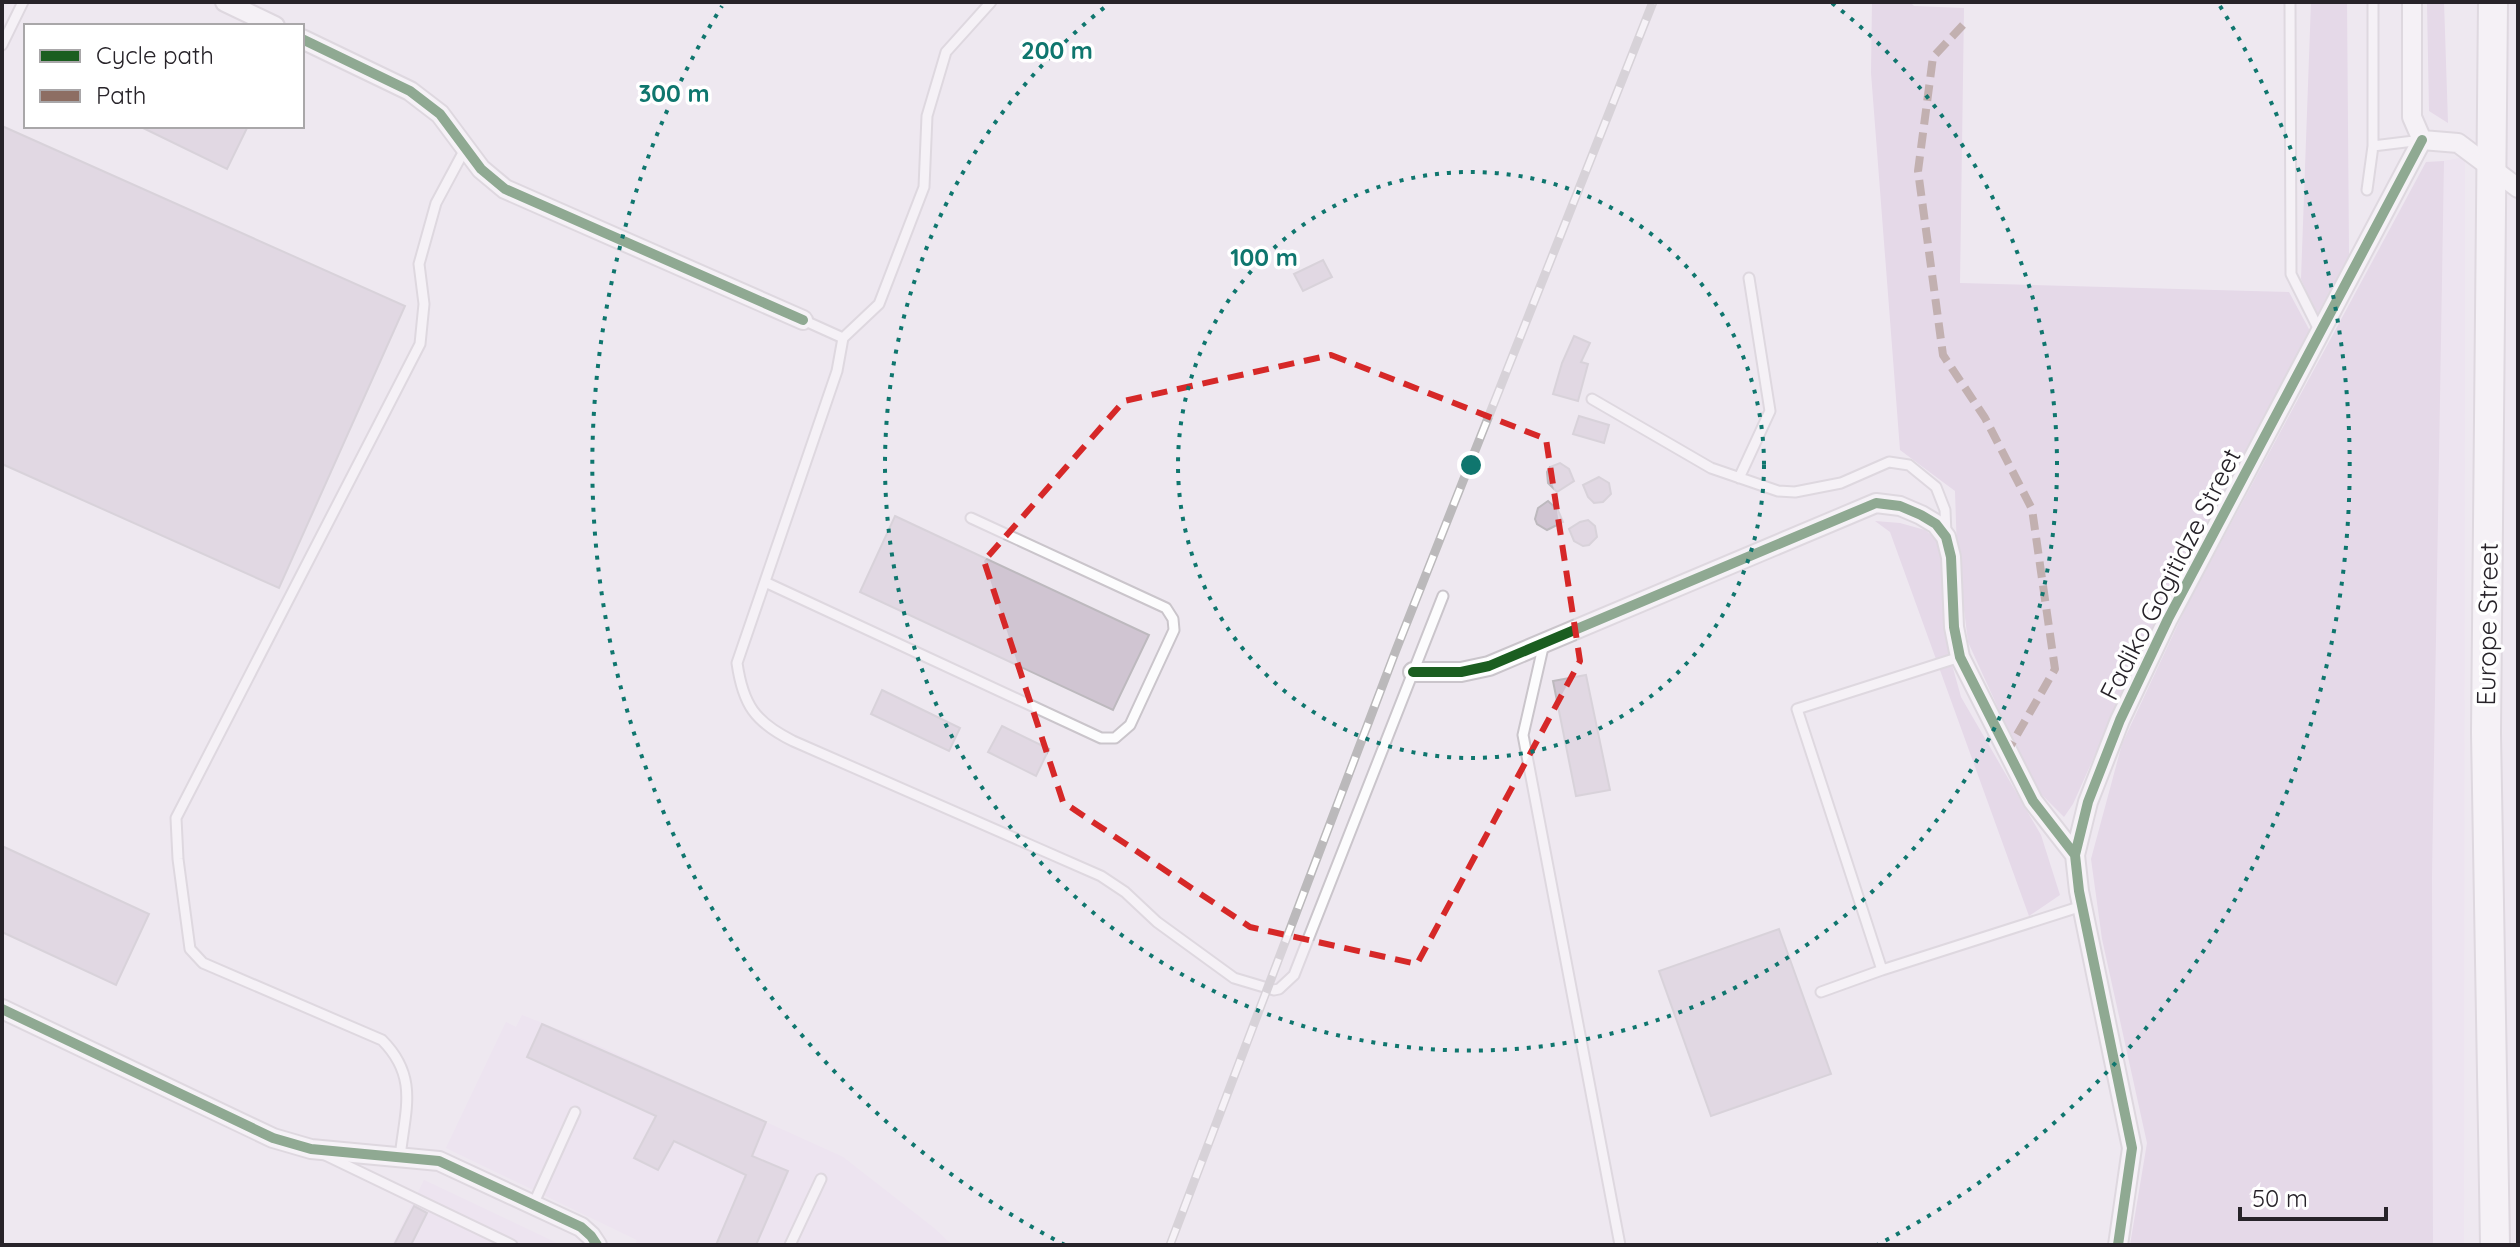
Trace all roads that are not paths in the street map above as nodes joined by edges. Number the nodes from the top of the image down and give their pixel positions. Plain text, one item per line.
1 (23, 2) edge
2 (225, 2) edge
3 (991, 2) edge
4 (2290, 2) edge
5 (2373, 2) edge
6 (2412, 2) edge
7 (2493, 2) edge
8 (271, 24) edge
9 (304, 40) edge
10 (2, 45) edge
11 (2422, 140) junction
12 (2373, 146) junction
13 (466, 147) junction
14 (2492, 170) junction
15 (2518, 188) edge
16 (2367, 190) dead end
17 (1749, 278) dead end
18 (803, 320) joint
19 (2321, 333) junction
20 (843, 338) junction
21 (1592, 399) dead end
22 (1739, 478) junction
23 (971, 518) dead end
24 (1946, 537) junction
25 (765, 582) junction
26 (1443, 596) dead end
27 (1544, 643) junction
28 (1960, 657) junction
29 (1413, 672) junction
30 (2075, 855) junction
31 (2082, 906) junction
32 (1882, 970) junction
33 (1821, 992) dead end
34 (3, 1011) edge
35 (575, 1112) dead end
36 (311, 1149) junction
37 (400, 1157) junction
38 (821, 1179) dead end
39 (533, 1205) junction
40 (489, 1240) edge
41 (512, 1245) edge
42 (597, 1245) edge
43 (790, 1245) edge
44 (1620, 1245) edge
45 (2118, 1245) edge
46 (2495, 1245) edge

1 - 10 lane
2 - 8 street
3 - 20 lane
4 - 19 lane
5 - 12 lane
6 - 11 street
7 - 14 main road, Europe Street
9 - 13 street
11 - 12 lane
11 - 14 street
11 - 19 street, Fadiko Gogitidze Street
12 - 16 lane
13 - 18 street
13 - 37 lane
14 - 15 street
14 - 46 main road, Europe Street
17 - 22 lane
18 - 20 lane
19 - 30 street, Fadiko Gogitidze Street
20 - 25 lane
21 - 22 lane
22 - 24 lane
23 - 25 lane
24 - 27 street
24 - 28 street
25 - 29 lane
26 - 29 lane
27 - 29 street
27 - 44 lane
28 - 30 street
28 - 32 lane
30 - 31 street, Fadiko Gogitidze Street
31 - 32 lane
31 - 45 street, Fadiko Gogitidze Street
32 - 33 lane
34 - 36 street
35 - 39 lane
36 - 37 street
36 - 40 lane
37 - 39 street
38 - 43 lane
39 - 42 street
40 - 41 lane

